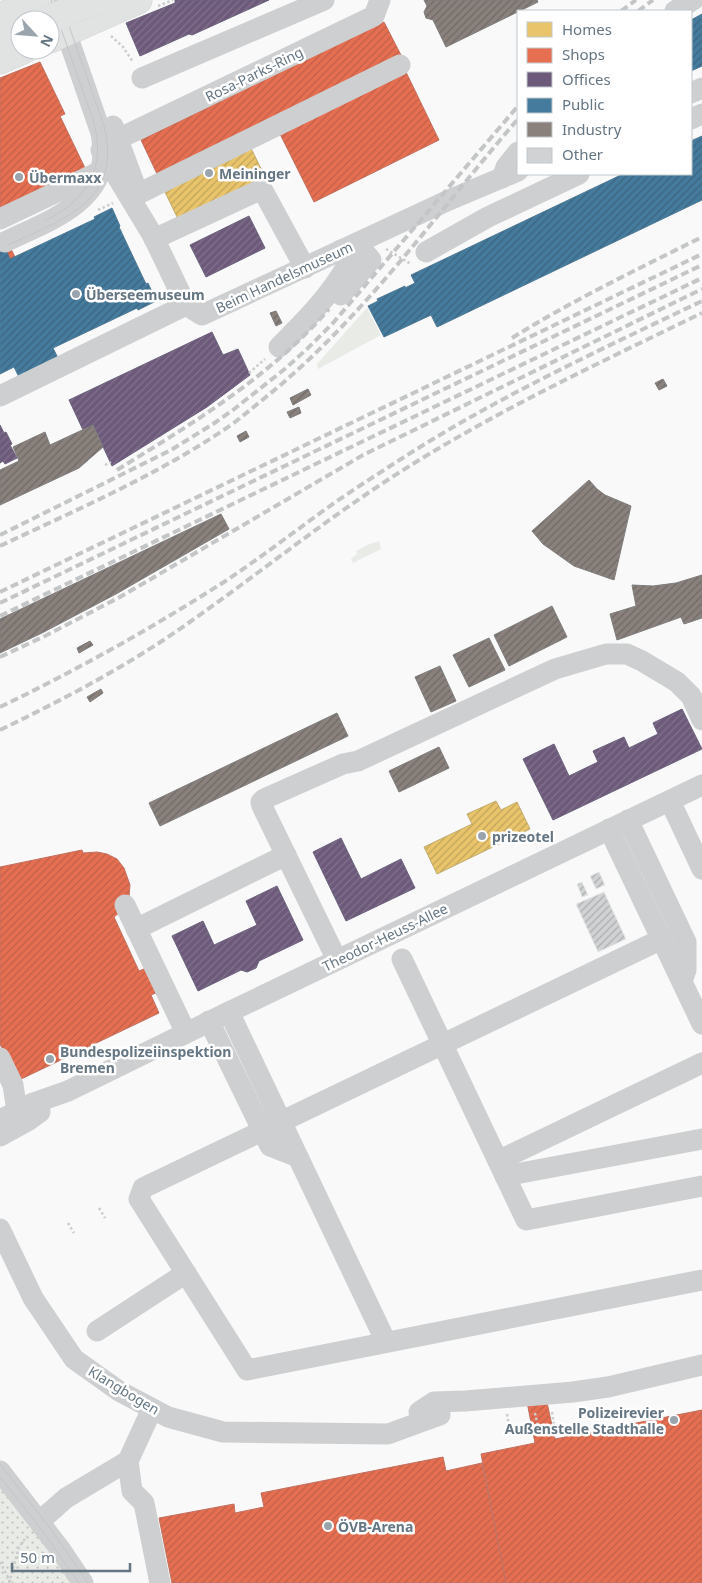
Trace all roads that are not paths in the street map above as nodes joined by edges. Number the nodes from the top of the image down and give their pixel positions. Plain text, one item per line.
1 (8, 0) edge
2 (40, 0) edge
3 (64, 0) edge
4 (70, 0) edge
5 (95, 0) edge
6 (138, 0) edge
7 (324, 0) edge
8 (380, 0) edge
9 (694, 0) edge
10 (0, 3) edge
11 (677, 10) edge
12 (60, 14) edge
13 (0, 17) edge
14 (60, 21) edge
15 (60, 26) edge
16 (60, 28) edge
17 (60, 34) edge
18 (60, 43) edge
19 (400, 64) dead end
20 (146, 76) road end
21 (109, 153) junction
22 (517, 153) edge
23 (510, 175) edge
24 (574, 175) edge
25 (536, 183) edge
26 (138, 194) junction
27 (0, 219) edge
28 (154, 237) junction
29 (5, 242) dead end
30 (426, 252) road end
31 (352, 256) junction
32 (305, 268) junction
33 (186, 305) junction
34 (329, 309) dead end
35 (279, 346) dead end
36 (0, 396) edge
37 (702, 720) edge
38 (702, 785) edge
39 (670, 801) junction
40 (628, 820) junction
41 (609, 829) junction
42 (286, 855) junction
43 (702, 869) edge
44 (125, 906) dead end
45 (136, 928) junction
46 (662, 939) junction
47 (402, 959) dead end
48 (337, 960) junction
49 (682, 981) junction
50 (229, 1012) junction
51 (209, 1021) junction
52 (702, 1024) edge
53 (186, 1033) junction
54 (442, 1044) junction
55 (0, 1058) edge
56 (702, 1063) edge
57 (6, 1119) edge
58 (272, 1126) junction
59 (702, 1140) edge
60 (501, 1168) junction
61 (702, 1186) edge
62 (0, 1228) edge
63 (186, 1273) junction
64 (702, 1280) edge
65 (97, 1331) dead end
66 (386, 1342) junction
67 (702, 1365) edge
68 (152, 1409) junction
69 (440, 1415) dead end
70 (388, 1434) junction
71 (128, 1461) junction
72 (0, 1471) edge
73 (40, 1521) junction
74 (83, 1583) edge
75 (160, 1583) edge

1 - 10 main road
2 - 13 main road
3 - 12 street
4 - 14 main road
5 - 15 main road, bridge
6 - 16 main road
7 - 20 street
8 - 21 street, Rosa-Parks-Ring
9 - 11 street
17 - 21 street
18 - 21 street
19 - 26 street
21 - 26 street
21 - 27 street, Rosa-Parks-Ring
21 - 28 street
21 - 29 street
22 - 23 street
23 - 31 street, Beim Handelsmuseum
24 - 25 street
25 - 30 street
26 - 28 street
28 - 32 street
28 - 33 street
31 - 32 street, Beim Handelsmuseum
31 - 34 street
31 - 35 street
32 - 33 street, Beim Handelsmuseum
33 - 36 street
37 - 42 street
38 - 39 street, Theodor-Heuss-Allee
39 - 40 street, Theodor-Heuss-Allee
39 - 43 street
40 - 41 street, Theodor-Heuss-Allee
40 - 49 street
41 - 46 street
41 - 48 street, Theodor-Heuss-Allee
42 - 45 street
42 - 48 street
44 - 45 street
45 - 53 street
46 - 49 street
46 - 54 street
47 - 54 street
48 - 50 street, Theodor-Heuss-Allee
49 - 52 street
50 - 51 street, Theodor-Heuss-Allee
50 - 58 street
51 - 53 street, Theodor-Heuss-Allee
51 - 58 street
53 - 57 street, Theodor-Heuss-Allee
54 - 58 street
54 - 60 street
55 - 57 street
56 - 60 street
58 - 63 street
58 - 66 street
59 - 60 street
60 - 61 street
62 - 68 street, Klangbogen
63 - 65 street
63 - 66 street
64 - 66 street
67 - 70 street
68 - 70 street, Klangbogen
68 - 71 street
69 - 70 street, Klangbogen
71 - 73 street
71 - 75 street
72 - 73 street
73 - 74 street

